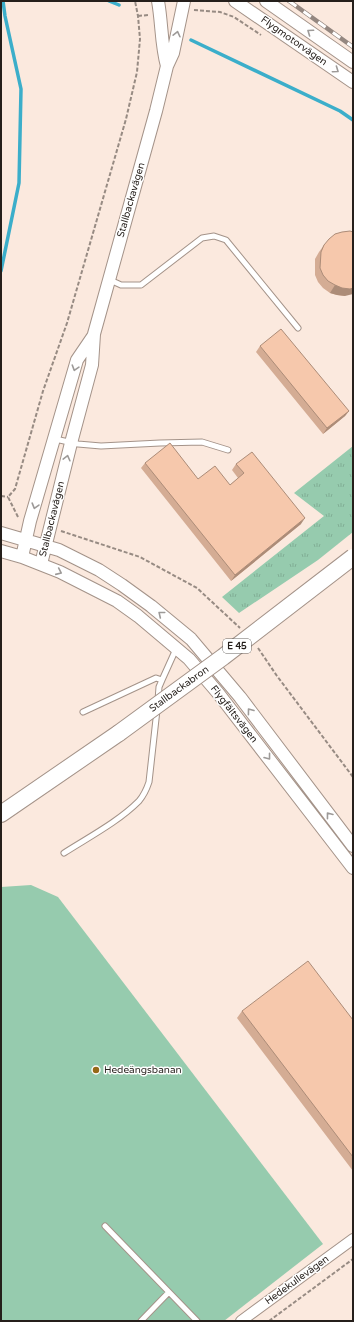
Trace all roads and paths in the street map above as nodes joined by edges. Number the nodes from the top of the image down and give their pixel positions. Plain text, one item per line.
1 (135, 1) edge
2 (158, 1) edge
3 (235, 1) edge
4 (266, 1) edge
5 (183, 6) edge
6 (160, 13) junction
7 (138, 16) junction
8 (266, 38) dead end
9 (353, 62) edge
10 (166, 66) junction
11 (353, 82) edge
12 (109, 280) junction
13 (298, 328) dead end
14 (94, 334) junction
15 (54, 438) junction
16 (71, 443) junction
17 (228, 450) dead end
18 (1, 496) edge
19 (8, 497) junction
20 (30, 521) junction
21 (50, 527) junction
22 (2, 533) edge
23 (26, 539) junction
24 (46, 546) junction
25 (5, 552) edge
26 (22, 557) junction
27 (353, 557) edge
28 (41, 564) junction
29 (244, 631) dead end
30 (254, 643) dead end
31 (176, 649) junction
32 (162, 680) junction
33 (83, 712) dead end
34 (353, 777) edge
35 (1, 814) edge
36 (353, 846) edge
37 (64, 854) dead end
38 (353, 868) edge
39 (105, 1226) dead end
40 (353, 1239) edge
41 (353, 1259) edge
42 (169, 1292) junction
43 (140, 1321) edge
44 (197, 1321) edge
45 (241, 1321) edge
46 (269, 1321) edge

1 - 7 path
2 - 6 street, Stallbackavägen
3 -> 11 street, Flygmotorvägen
9 -> 4 street, Flygmotorvägen
5 - 8 path
10 -> 5 street, Stallbackavägen
6 - 7 path
6 - 10 street, Stallbackavägen
7 - 19 path
10 - 12 street, Stallbackavägen
12 - 13 lane
12 - 14 street, Stallbackavägen
14 -> 15 street, Stallbackavägen
14 - 16 street, Stallbackavägen
15 - 16 lane
15 -> 20 street, Stallbackavägen
16 - 17 lane
21 -> 16 street, Stallbackavägen
18 - 19 path
19 - 20 path
20 - 23 street, Stallbackavägen
21 - 24 street, Stallbackavägen
21 - 29 path
22 - 23 street, Flygfältsvägen
23 - 24 street, Flygfältsvägen
23 - 26 street, Stallbackavägen
24 - 28 street, Stallbackavägen
36 -> 24 street, Flygfältsvägen
25 - 26 street, Flygfältsvägen
26 - 28 street, Flygfältsvägen
27 - 35 highway, Stallbackabron / E 45, bridge
28 -> 31 street, Flygfältsvägen
30 - 34 path
31 - 32 lane
31 -> 38 street, Flygfältsvägen
32 - 33 lane
32 - 37 lane
39 - 42 lane
40 - 45 street, Hedekullevägen
41 - 46 path
42 - 43 lane
42 - 44 lane

